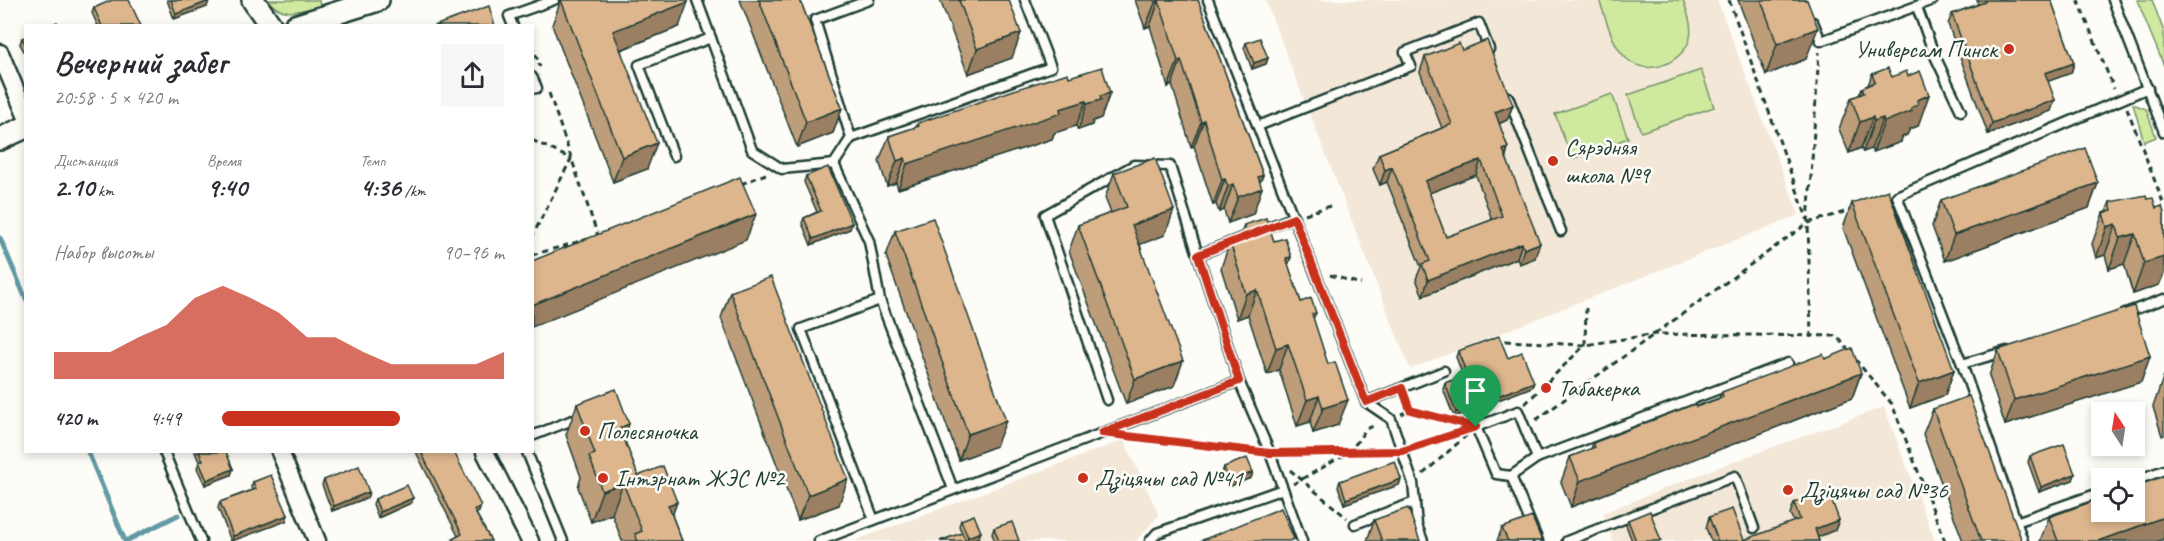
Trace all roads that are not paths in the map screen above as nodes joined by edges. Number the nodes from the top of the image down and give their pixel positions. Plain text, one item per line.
1 (253, 0) edge
2 (378, 0) edge
3 (555, 0) edge
4 (697, 0) edge
5 (869, 0) edge
6 (1025, 0) edge
7 (1208, 0) edge
8 (1933, 0) edge
9 (2113, 0) edge
10 (1917, 7) junction
11 (1808, 10) edge
12 (270, 24) edge
13 (301, 24) edge
14 (512, 24) edge
15 (711, 38) junction
16 (0, 53) edge
17 (1492, 56) edge
18 (2148, 88) junction
19 (1505, 89) edge
20 (24, 110) edge
21 (1961, 111) dead end
22 (1258, 126) junction
23 (24, 128) edge
24 (2164, 132) edge
25 (851, 138) junction
26 (0, 139) edge
27 (674, 156) dead end
28 (834, 164) junction
29 (1294, 218) junction
30 (1561, 231) dead end
31 (1198, 255) junction
32 (2164, 299) edge
33 (880, 300) junction
34 (2111, 318) edge
35 (2016, 348) edge
36 (1788, 363) dead end
37 (1962, 364) junction
38 (1444, 370) dead end
39 (1239, 381) junction
40 (1107, 400) dead end
41 (1366, 402) junction
42 (590, 413) edge
43 (534, 435) edge
44 (164, 453) edge
45 (280, 453) edge
46 (486, 453) edge
47 (526, 453) edge
48 (1537, 458) junction
49 (2164, 470) edge
50 (1511, 476) junction
51 (2145, 477) edge
52 (953, 489) junction
53 (1283, 489) junction
54 (2091, 496) edge
55 (1415, 502) junction
56 (874, 520) junction
57 (2016, 522) junction
58 (1355, 524) road end
59 (1754, 528) dead end
60 (201, 541) edge
61 (317, 541) edge
62 (530, 541) edge
63 (562, 541) edge
64 (819, 541) edge
65 (1150, 541) edge
66 (1302, 541) edge
67 (1423, 541) edge
68 (1538, 541) edge
69 (1567, 541) edge
70 (2023, 541) edge

1 - 12 street
2 - 13 street
3 - 14 lane
4 - 15 lane
5 - 25 lane
6 - 25 lane
7 - 22 lane
8 - 10 lane
9 - 18 lane
10 - 11 lane
10 - 21 lane
15 - 27 lane
15 - 28 lane
16 - 20 street
17 - 22 lane
18 - 24 lane
18 - 37 lane
19 - 30 lane
22 - 29 lane
23 - 26 street
25 - 28 lane
28 - 33 lane
29 - 31 lane
29 - 41 lane
31 - 39 lane
31 - 40 lane
32 - 34 lane
33 - 52 lane
33 - 56 lane
35 - 37 lane
36 - 48 lane
37 - 57 lane
38 - 41 lane
39 - 52 lane
39 - 53 lane
41 - 55 lane
42 - 43 lane
44 - 60 lane
45 - 61 street
46 - 62 street
47 - 63 lane
48 - 50 lane
48 - 50 lane
49 - 51 lane
50 - 68 lane
52 - 56 lane
53 - 65 lane
53 - 66 lane
54 - 57 lane
55 - 58 lane
55 - 67 lane
56 - 64 lane
57 - 70 lane
59 - 69 lane

